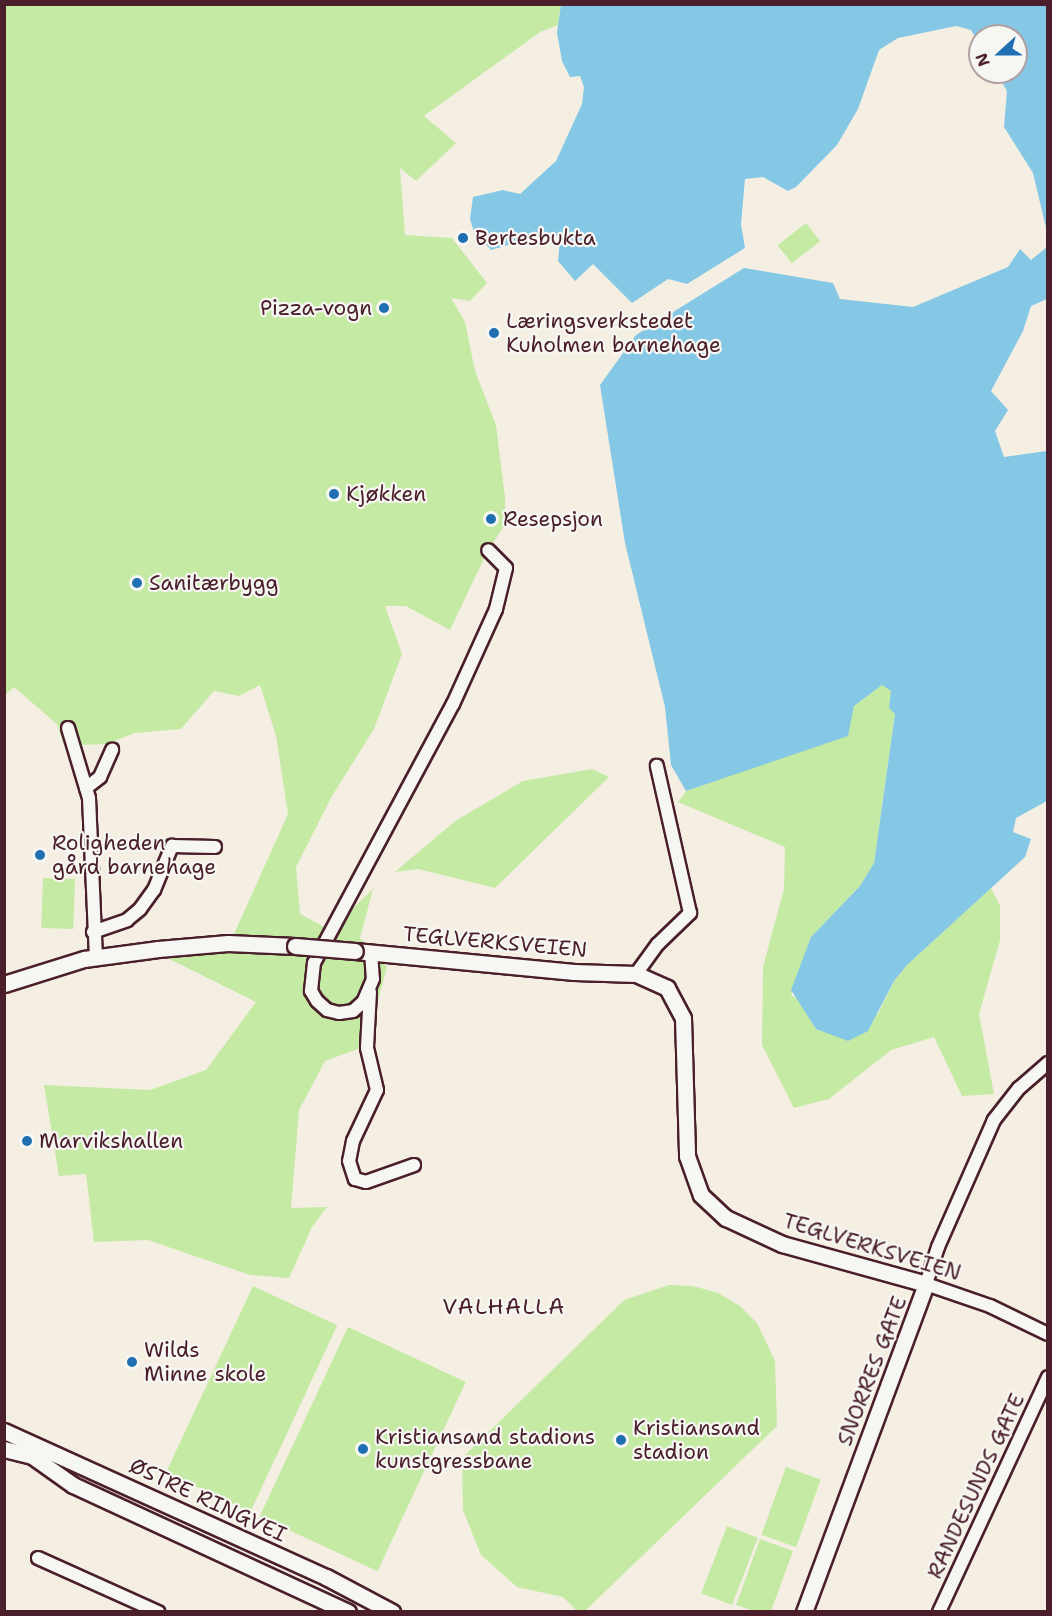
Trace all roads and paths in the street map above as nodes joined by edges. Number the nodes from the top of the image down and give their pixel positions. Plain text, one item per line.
1 (488, 550) dead end
2 (68, 728) dead end
3 (112, 750) dead end
4 (657, 766) dead end
5 (86, 788) junction
6 (215, 847) dead end
7 (93, 932) junction
8 (371, 952) junction
9 (96, 957) junction
10 (636, 974) junction
11 (4, 984) edge
12 (370, 992) junction
13 (1047, 1063) edge
14 (414, 1165) dead end
15 (926, 1284) junction
16 (1047, 1334) edge
17 (1047, 1377) edge
18 (4, 1431) edge
19 (4, 1449) edge
20 (38, 1558) dead end
21 (158, 1611) edge
22 (348, 1611) edge
23 (392, 1611) edge
24 (804, 1611) edge
25 (939, 1611) edge

1 - 12 street
2 - 5 street
3 - 5 street
4 - 10 street
5 - 7 street
6 - 7 street
7 - 9 street
8 - 9 street, TEGLVERKSVEIEN, bridge
8 - 10 street, TEGLVERKSVEIEN
8 - 12 street, TEGLVERKSVEIEN
9 - 11 street, TEGLVERKSVEIEN
10 - 15 street, TEGLVERKSVEIEN
12 - 14 street, TEGLVERKSVEIEN
13 - 15 street, SNORRES GATE
15 - 16 street, TEGLVERKSVEIEN
15 - 24 street, SNORRES GATE
17 - 25 street, RANDESUNDS GATE
18 - 23 street, ØSTRE RINGVEI
19 - 22 street, ØSTRE RINGVEI
20 - 21 street

